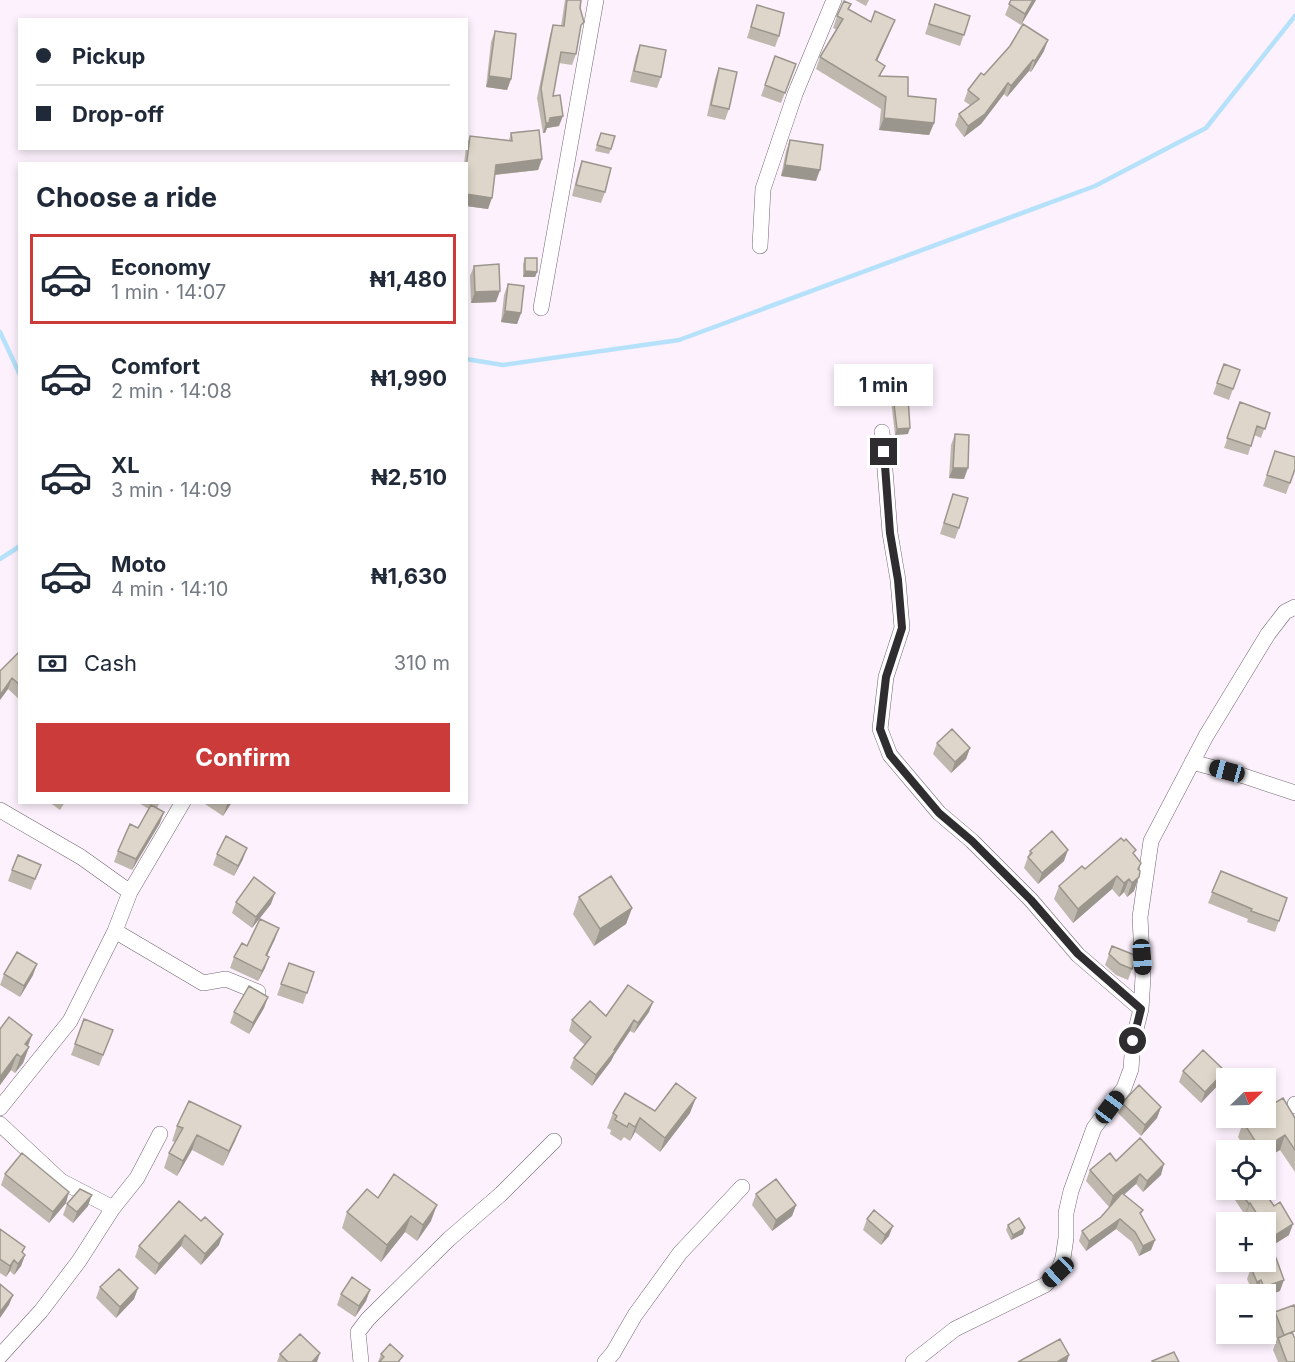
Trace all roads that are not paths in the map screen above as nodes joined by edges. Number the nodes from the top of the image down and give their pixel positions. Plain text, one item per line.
1 (596, 0) edge
2 (834, 0) edge
3 (760, 246) dead end
4 (541, 308) dead end
5 (882, 432) dead end
6 (1295, 607) edge
7 (1192, 762) junction
8 (1295, 793) edge
9 (182, 804) edge
10 (0, 810) edge
11 (130, 892) junction
12 (114, 931) junction
13 (258, 992) edge
14 (1141, 1009) junction
15 (0, 1108) edge
16 (0, 1124) edge
17 (160, 1134) dead end
18 (554, 1141) dead end
19 (742, 1187) dead end
20 (113, 1208) junction
21 (0, 1356) edge
22 (360, 1362) edge
23 (604, 1362) edge
24 (913, 1362) edge

1 - 4 street
2 - 3 street
5 - 14 street
6 - 7 street
7 - 8 street
7 - 14 street
9 - 11 street
10 - 11 street
11 - 12 street
12 - 13 street
12 - 15 street
14 - 24 street
16 - 20 street
17 - 20 street
18 - 22 street
19 - 23 street
20 - 21 street

